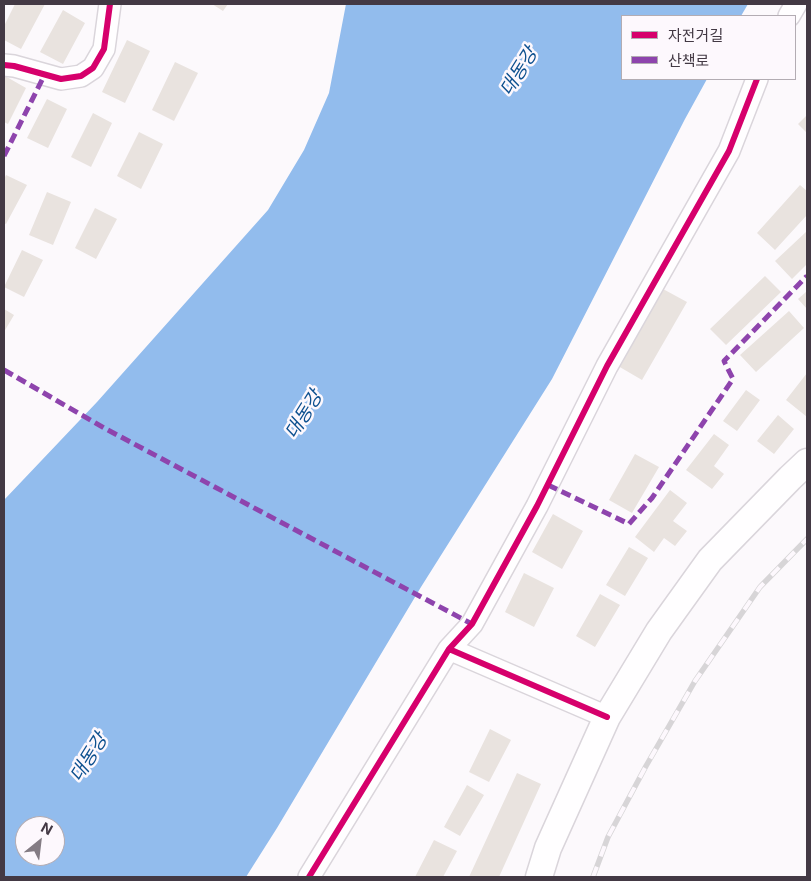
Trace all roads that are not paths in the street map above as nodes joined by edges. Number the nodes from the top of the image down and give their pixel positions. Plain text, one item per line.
1 (110, 4) edge
2 (796, 4) edge
3 (790, 15) edge
4 (4, 65) edge
5 (758, 80) edge
6 (807, 462) edge
7 (449, 648) junction
8 (607, 717) junction
9 (309, 877) edge
10 (539, 877) edge

1 - 4 street
2 - 3 street
5 - 7 street
6 - 8 main road
7 - 8 street
7 - 9 street
8 - 10 main road

